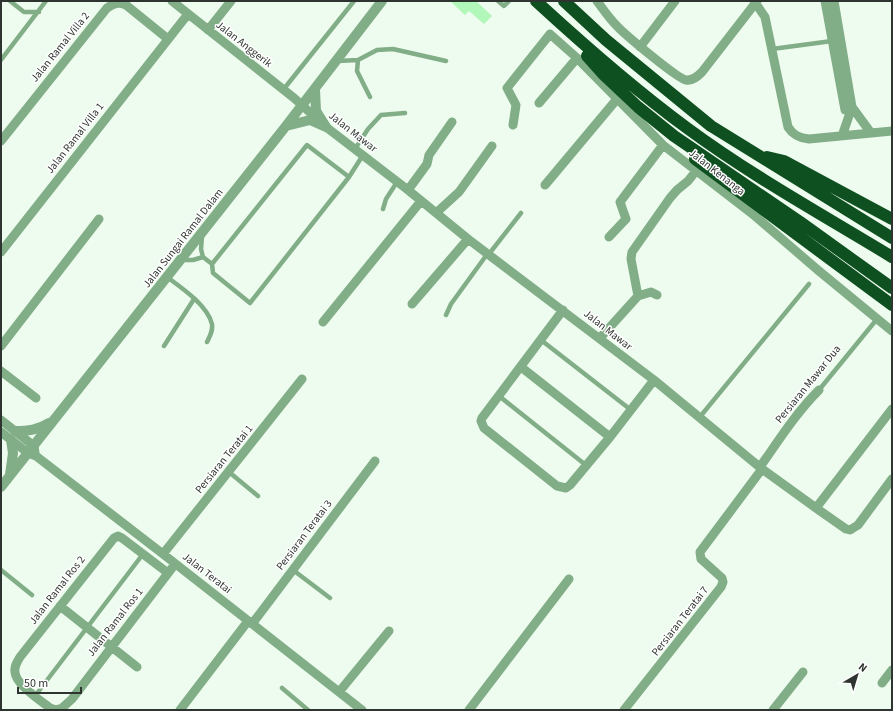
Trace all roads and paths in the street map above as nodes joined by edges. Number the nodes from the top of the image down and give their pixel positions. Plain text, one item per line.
1 (10, 1) edge
2 (46, 1) edge
3 (172, 1) edge
4 (231, 1) edge
5 (354, 1) edge
6 (382, 1) edge
7 (498, 1) edge
8 (509, 1) edge
9 (536, 1) edge
10 (564, 1) edge
11 (569, 1) edge
12 (597, 1) edge
13 (675, 1) edge
14 (825, 1) edge
15 (834, 1) edge
16 (756, 2) edge
17 (39, 12) junction
18 (188, 14) junction
19 (552, 15) junction
20 (208, 30) junction
21 (550, 34) junction
22 (168, 39) junction
23 (578, 40) junction
24 (606, 40) junction
25 (832, 41) junction
26 (640, 47) junction
27 (772, 50) junction
28 (577, 58) junction
29 (1, 60) edge
30 (358, 60) junction
31 (336, 61) junction
32 (446, 61) dead end
33 (283, 90) junction
34 (314, 90) junction
35 (370, 97) dead end
36 (617, 99) junction
37 (539, 103) dead end
38 (302, 105) junction
39 (848, 108) junction
40 (405, 114) dead end
41 (452, 122) dead end
42 (513, 125) dead end
43 (286, 126) junction
44 (326, 127) junction
45 (892, 131) edge
46 (871, 132) junction
47 (674, 136) junction
48 (842, 136) junction
49 (1, 140) edge
50 (663, 145) junction
51 (492, 146) dead end
52 (355, 149) junction
53 (758, 155) junction
54 (363, 156) junction
55 (696, 171) junction
56 (349, 176) junction
57 (397, 182) junction
58 (545, 185) dead end
59 (408, 190) junction
60 (421, 201) junction
61 (383, 209) dead end
62 (436, 213) junction
63 (521, 213) dead end
64 (99, 219) dead end
65 (892, 219) edge
66 (202, 233) junction
67 (609, 237) dead end
68 (892, 238) edge
69 (468, 239) junction
70 (1, 252) edge
71 (489, 254) junction
72 (203, 257) junction
73 (892, 257) edge
74 (181, 260) junction
75 (212, 264) junction
76 (167, 277) junction
77 (809, 284) dead end
78 (891, 288) edge
79 (638, 296) junction
80 (657, 296) dead end
81 (194, 299) junction
82 (412, 304) dead end
83 (892, 304) edge
84 (563, 310) junction
85 (446, 315) dead end
86 (877, 319) junction
87 (323, 322) dead end
88 (892, 331) edge
89 (600, 338) junction
90 (541, 340) junction
91 (207, 342) dead end
92 (1, 346) edge
93 (164, 346) dead end
94 (521, 367) junction
95 (1, 371) edge
96 (302, 379) dead end
97 (654, 380) junction
98 (819, 390) joint
99 (499, 396) junction
100 (36, 398) dead end
101 (892, 409) edge
102 (631, 410) junction
103 (56, 418) junction
104 (699, 418) junction
105 (1, 420) edge
106 (1, 432) edge
107 (13, 435) junction
108 (610, 437) junction
109 (33, 452) junction
110 (375, 461) dead end
111 (587, 466) junction
112 (761, 468) junction
113 (229, 472) junction
114 (9, 477) junction
115 (892, 479) edge
116 (1, 487) edge
117 (258, 496) dead end
118 (816, 508) junction
119 (143, 553) junction
120 (164, 554) junction
121 (175, 563) junction
122 (1, 570) edge
123 (293, 570) junction
124 (168, 573) junction
125 (569, 579) dead end
126 (32, 595) dead end
127 (330, 598) dead end
128 (60, 606) junction
129 (250, 622) junction
130 (87, 628) junction
131 (389, 631) dead end
132 (111, 647) junction
133 (137, 667) dead end
134 (892, 670) edge
135 (803, 672) dead end
136 (882, 683) dead end
137 (282, 688) dead end
138 (339, 692) junction
139 (35, 696) junction
140 (54, 709) edge
141 (180, 710) edge
142 (308, 710) edge
143 (362, 710) edge
144 (469, 710) edge
145 (624, 710) edge
146 (773, 710) edge

1 - 17 lane
2 - 17 lane
3 - 18 street, Jalan Anggerik
4 - 20 street
5 - 33 lane
6 - 31 street, Jalan Sungai Ramal Dalam
7 - 8 lane
9 - 19 highway
10 - 24 highway
11 - 24 highway
12 - 26 street
13 - 26 street
14 - 25 street
15 - 39 street
16 - 26 street
16 - 27 street
17 - 29 lane
18 - 20 street, Jalan Anggerik
18 - 22 street, Jalan Ramal Villa 1
19 - 21 street
19 - 23 highway
20 - 33 street, Jalan Anggerik
21 - 28 street, Jalan Kenanga
21 - 42 street
22 - 49 street, Jalan Ramal Villa 2
22 - 70 street, Jalan Ramal Villa 1
23 - 47 highway
23 - 73 highway
24 - 53 highway
25 - 27 lane
25 - 39 street
27 - 48 street
28 - 36 street, Jalan Kenanga
28 - 37 street
30 - 31 lane
30 - 32 lane
30 - 35 lane
31 - 34 street, Jalan Sungai Ramal Dalam
33 - 38 street, Jalan Anggerik
34 - 38 street, Jalan Sungai Ramal Dalam
34 - 44 street
36 - 50 street, Jalan Kenanga
36 - 58 street
38 - 43 street, Jalan Sungai Ramal Dalam
38 - 44 street, Jalan Mawar
39 - 46 street
39 - 48 street
40 - 52 lane
41 - 59 street
43 - 44 street
43 - 66 street, Jalan Sungai Ramal Dalam
44 - 52 street, Jalan Mawar
45 - 46 street
46 - 48 street
47 - 78 highway
47 - 83 highway
50 - 55 street, Jalan Kenanga
50 - 67 street
51 - 62 street
52 - 54 street, Jalan Mawar
53 - 65 highway
53 - 68 highway
54 - 56 lane
54 - 57 street, Jalan Mawar
55 - 79 street
55 - 86 street, Jalan Kenanga
56 - 75 lane
56 - 75 lane
57 - 59 street, Jalan Mawar
57 - 61 lane
59 - 60 street, Jalan Mawar
60 - 62 street, Jalan Mawar
60 - 87 street
62 - 69 street, Jalan Mawar
63 - 71 lane
64 - 92 street
66 - 72 lane
66 - 74 street, Jalan Sungai Ramal Dalam
69 - 71 street, Jalan Mawar
69 - 82 street
71 - 84 street, Jalan Mawar
71 - 85 lane
72 - 74 lane
72 - 75 lane
74 - 76 street, Jalan Sungai Ramal Dalam
76 - 81 lane
76 - 103 street, Jalan Sungai Ramal Dalam
77 - 104 lane
79 - 80 street
79 - 89 street
81 - 91 lane
81 - 93 lane
84 - 89 street, Jalan Mawar
84 - 90 street
86 - 88 street, Jalan Kenanga
86 - 98 lane, Persiaran Mawar Dua
89 - 97 street, Jalan Mawar
90 - 94 street
90 - 102 lane
94 - 99 street
94 - 108 street
95 - 100 street
96 - 113 street, Persiaran Teratai 1
97 - 102 street
97 - 104 street, Jalan Mawar
98 - 112 street, Persiaran Mawar Dua
99 - 111 lane
99 - 111 street
101 - 118 street
102 - 108 street
103 - 107 street
103 - 109 street, Jalan Sungai Ramal Dalam
104 - 112 street, Jalan Mawar
105 - 107 street
106 - 107 street
107 - 109 street, Jalan Teratai
107 - 114 street
108 - 111 street
109 - 114 street, Jalan Sungai Ramal Dalam
109 - 120 street, Jalan Teratai
110 - 123 street, Persiaran Teratai 3
112 - 118 street, Jalan Mawar
112 - 145 street, Persiaran Teratai 7
113 - 117 lane
113 - 120 street, Persiaran Teratai 1
114 - 116 street, Jalan Sungai Ramal Dalam
115 - 118 street, Jalan Mawar
119 - 124 street, Jalan Ramal Ros 2
119 - 128 street, Jalan Ramal Ros 2
119 - 130 lane
120 - 121 street, Jalan Teratai
121 - 124 street, Jalan Ramal Ros 1
121 - 129 street, Jalan Teratai
122 - 126 lane
123 - 127 lane
123 - 129 street, Persiaran Teratai 3
124 - 132 street, Jalan Ramal Ros 1
125 - 144 street
128 - 130 street
128 - 139 street, Jalan Ramal Ros 2
129 - 138 street, Jalan Teratai
129 - 141 street, Persiaran Teratai 3
130 - 132 street
130 - 139 lane
131 - 138 street
132 - 133 street
132 - 140 street, Jalan Ramal Ros 1
134 - 136 street
135 - 146 street
137 - 142 lane
138 - 143 street, Jalan Teratai
139 - 140 street, Jalan Ramal Ros 2

